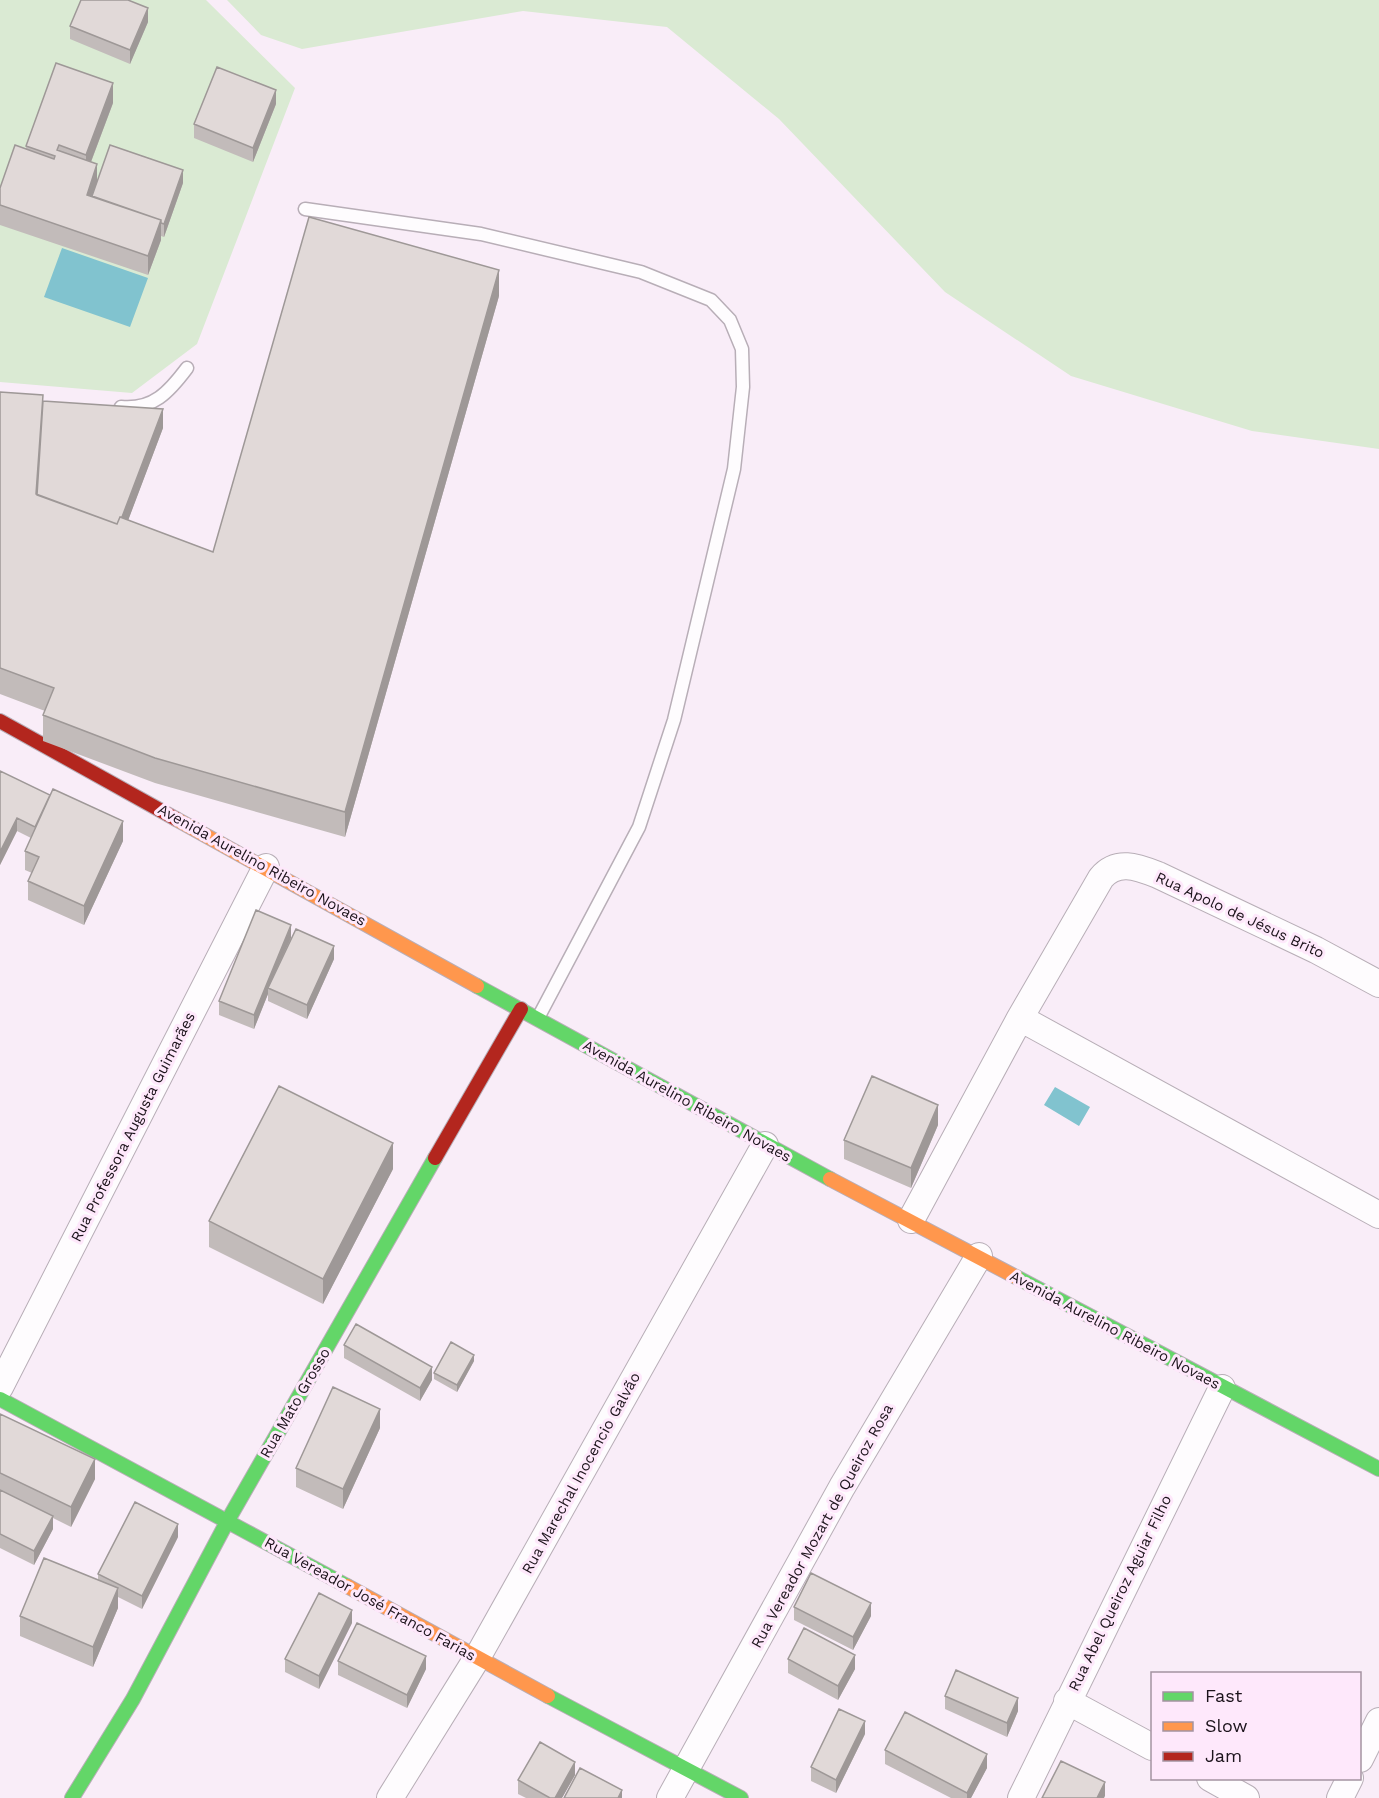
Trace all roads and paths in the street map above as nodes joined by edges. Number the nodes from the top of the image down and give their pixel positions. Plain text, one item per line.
1 (305, 209) dead end
2 (187, 368) dead end
3 (107, 406) edge
4 (0, 721) edge
5 (266, 867) junction
6 (1379, 984) edge
7 (521, 1009) junction
8 (537, 1018) junction
9 (1020, 1018) junction
10 (765, 1145) junction
11 (1379, 1215) edge
12 (910, 1220) junction
13 (979, 1256) junction
14 (0, 1387) edge
15 (1222, 1388) junction
16 (0, 1399) edge
17 (1379, 1469) edge
18 (228, 1520) junction
19 (477, 1658) junction
20 (1066, 1701) junction
21 (1379, 1721) edge
22 (1151, 1746) edge
23 (1361, 1755) edge
24 (687, 1769) junction
25 (1212, 1780) edge
26 (1349, 1780) edge
27 (72, 1798) edge
28 (390, 1798) edge
29 (669, 1798) edge
30 (741, 1798) edge
31 (1021, 1798) edge
32 (1246, 1798) edge
33 (1340, 1798) edge

1 - 8 lane
2 - 3 lane
4 - 5 street, Avenida Aurelino Ribeiro Novaes
5 - 7 street, Avenida Aurelino Ribeiro Novaes
5 - 14 street, Rua Professora Augusta Guimarães
6 - 9 street, Rua Apolo de Jésus Brito
7 - 8 street, Avenida Aurelino Ribeiro Novaes
7 - 18 street, Rua Mato Grosso
8 - 10 street, Avenida Aurelino Ribeiro Novaes
9 - 11 street
9 - 12 street
10 - 12 street, Avenida Aurelino Ribeiro Novaes
10 - 19 street, Rua Marechal Inocencio Galvão
12 - 13 street, Avenida Aurelino Ribeiro Novaes
13 - 15 street, Avenida Aurelino Ribeiro Novaes
13 - 24 street, Rua Vereador Mozart de Queiroz Rosa
15 - 17 street, Avenida Aurelino Ribeiro Novaes
15 - 20 street, Rua Abel Queiroz Aguiar Filho
16 - 18 street, Rua Vereador José Franco Farias
18 - 19 street, Rua Vereador José Franco Farias
18 - 27 street, Rua Mato Grosso
19 - 24 street, Rua Vereador José Franco Farias
19 - 28 street, Rua Marechal Inocencio Galvão
20 - 22 street
20 - 31 street, Rua Abel Queiroz Aguiar Filho
21 - 23 street
24 - 29 street, Rua Vereador Mozart de Queiroz Rosa
24 - 30 street, Rua Vereador José Franco Farias
25 - 32 street
26 - 33 street

